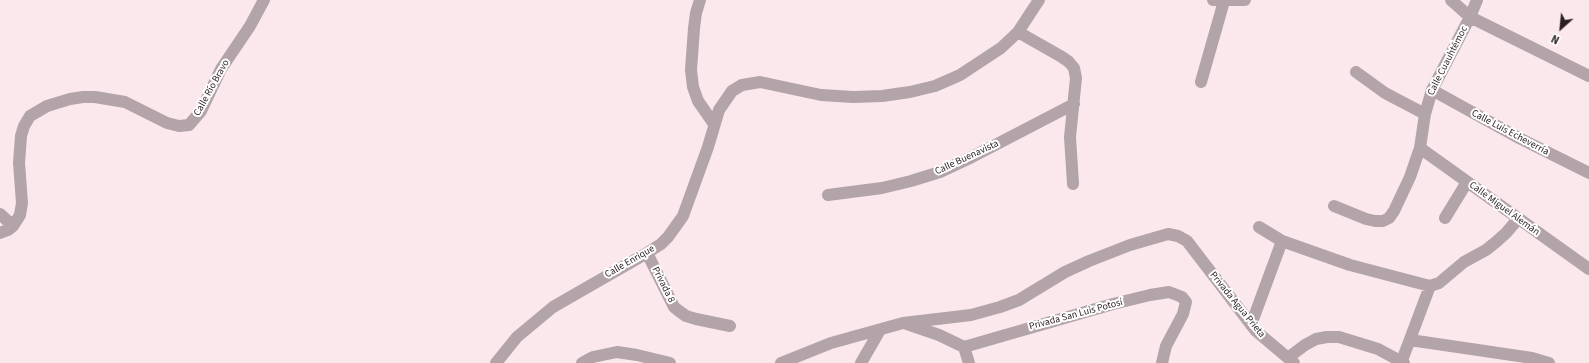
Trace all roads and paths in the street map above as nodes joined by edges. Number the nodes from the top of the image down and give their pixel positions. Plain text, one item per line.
1 (264, 0) edge
2 (700, 0) edge
3 (1039, 0) edge
4 (1218, 0) edge
5 (1244, 0) edge
6 (1451, 0) edge
7 (1477, 0) edge
8 (1470, 17) junction
9 (1018, 32) junction
10 (1356, 72) dead end
11 (1589, 76) edge
12 (1201, 82) dead end
13 (1432, 90) junction
14 (1074, 104) junction
15 (1425, 114) junction
16 (714, 124) junction
17 (1420, 148) junction
18 (1589, 173) edge
19 (1467, 182) junction
20 (1073, 184) dead end
21 (828, 195) dead end
22 (1334, 206) dead end
23 (0, 214) edge
24 (1445, 218) dead end
25 (1518, 219) junction
26 (14, 226) junction
27 (1259, 227) dead end
28 (0, 233) edge
29 (1282, 241) junction
30 (647, 253) junction
31 (1589, 269) edge
32 (1430, 286) junction
33 (903, 323) junction
34 (1251, 325) junction
35 (730, 326) dead end
36 (880, 330) junction
37 (1410, 340) junction
38 (964, 347) junction
39 (1291, 360) edge
40 (1402, 362) edge
41 (496, 363) edge
42 (582, 363) edge
43 (670, 363) edge
44 (781, 363) edge
45 (862, 363) edge
46 (969, 363) edge
47 (1162, 363) edge
48 (1550, 363) edge

1 - 26 street, Calle Río Bravo
2 - 16 street
3 - 9 street, Calle Enrique
4 - 5 street
4 - 12 street
6 - 8 street
7 - 8 street, Calle Cuauhtémoc
8 - 11 street
8 - 13 street, Calle Cuauhtémoc
9 - 14 street
9 - 16 street, Calle Enrique
10 - 15 street
13 - 15 street, Calle Cuauhtémoc
13 - 18 street, Calle Luis Echeverría
14 - 20 street
14 - 21 street, Calle Buenavista
15 - 17 street, Calle Cuauhtémoc
16 - 30 street, Calle Enrique
17 - 19 street, Calle Miguel Alemán
17 - 22 street, Calle Cuauhtémoc
19 - 24 street
19 - 25 street, Calle Miguel Alemán
23 - 26 street
25 - 31 street, Calle Miguel Alemán
25 - 32 street
26 - 28 street
27 - 29 street
29 - 32 street
29 - 34 street
30 - 35 street, Privada 8
30 - 41 street, Calle Enrique
32 - 37 street
33 - 34 street, Privada Agua Prieta
33 - 36 street
33 - 38 street
34 - 39 street, Privada Agua Prieta
36 - 44 street
36 - 45 street
37 - 40 street
37 - 48 street
38 - 46 street
38 - 47 street, Privada San Luis Potosí
39 - 40 street
42 - 43 street

